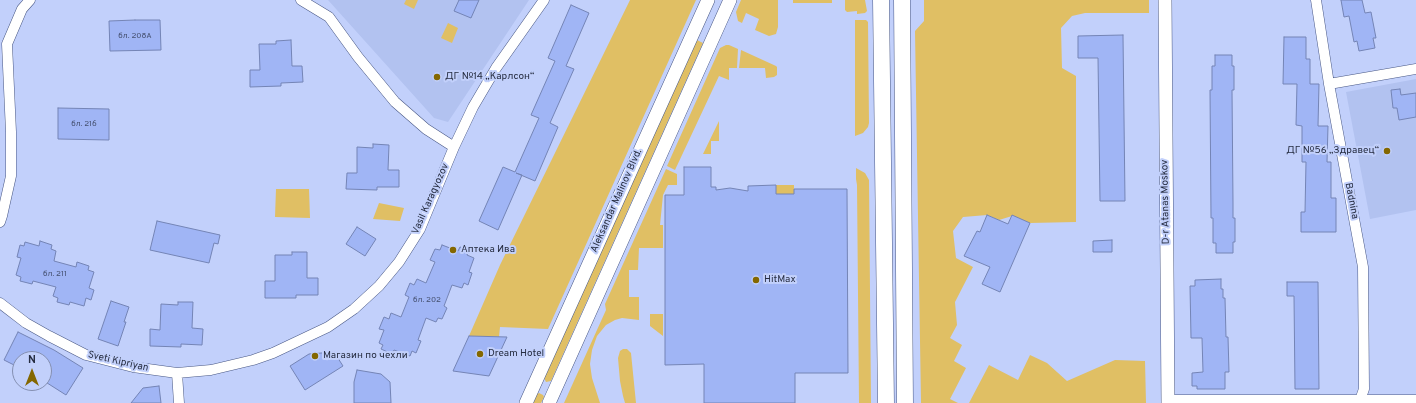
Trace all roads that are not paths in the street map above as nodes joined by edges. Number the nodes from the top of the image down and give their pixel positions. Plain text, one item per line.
1 (30, 0) edge
2 (301, 0) edge
3 (544, 0) edge
4 (708, 0) edge
5 (730, 0) edge
6 (881, 0) edge
7 (902, 0) edge
8 (1165, 0) edge
9 (1316, 0) edge
10 (1416, 69) edge
11 (1329, 84) junction
12 (454, 147) junction
13 (0, 222) edge
14 (0, 303) edge
15 (178, 373) junction
16 (1416, 400) edge
17 (1360, 401) edge
18 (1168, 402) edge
19 (179, 403) edge
20 (526, 403) edge
21 (549, 403) edge
22 (886, 403) edge
23 (905, 403) edge

1 - 13 street
2 - 12 street
3 - 12 street, Vasil Karagyozov
4 - 20 street, Aleksandar Malinov Blvd.
5 - 21 street, Aleksandar Malinov Blvd.
6 - 22 main road
7 - 23 main road
8 - 18 street, D-r Atanas Moskov
9 - 11 street, Badnina
10 - 11 street
11 - 17 street, Badnina
12 - 15 street, Vasil Karagyozov
14 - 15 street, Sveti Kipriyan
15 - 19 street
16 - 17 street
17 - 18 street

